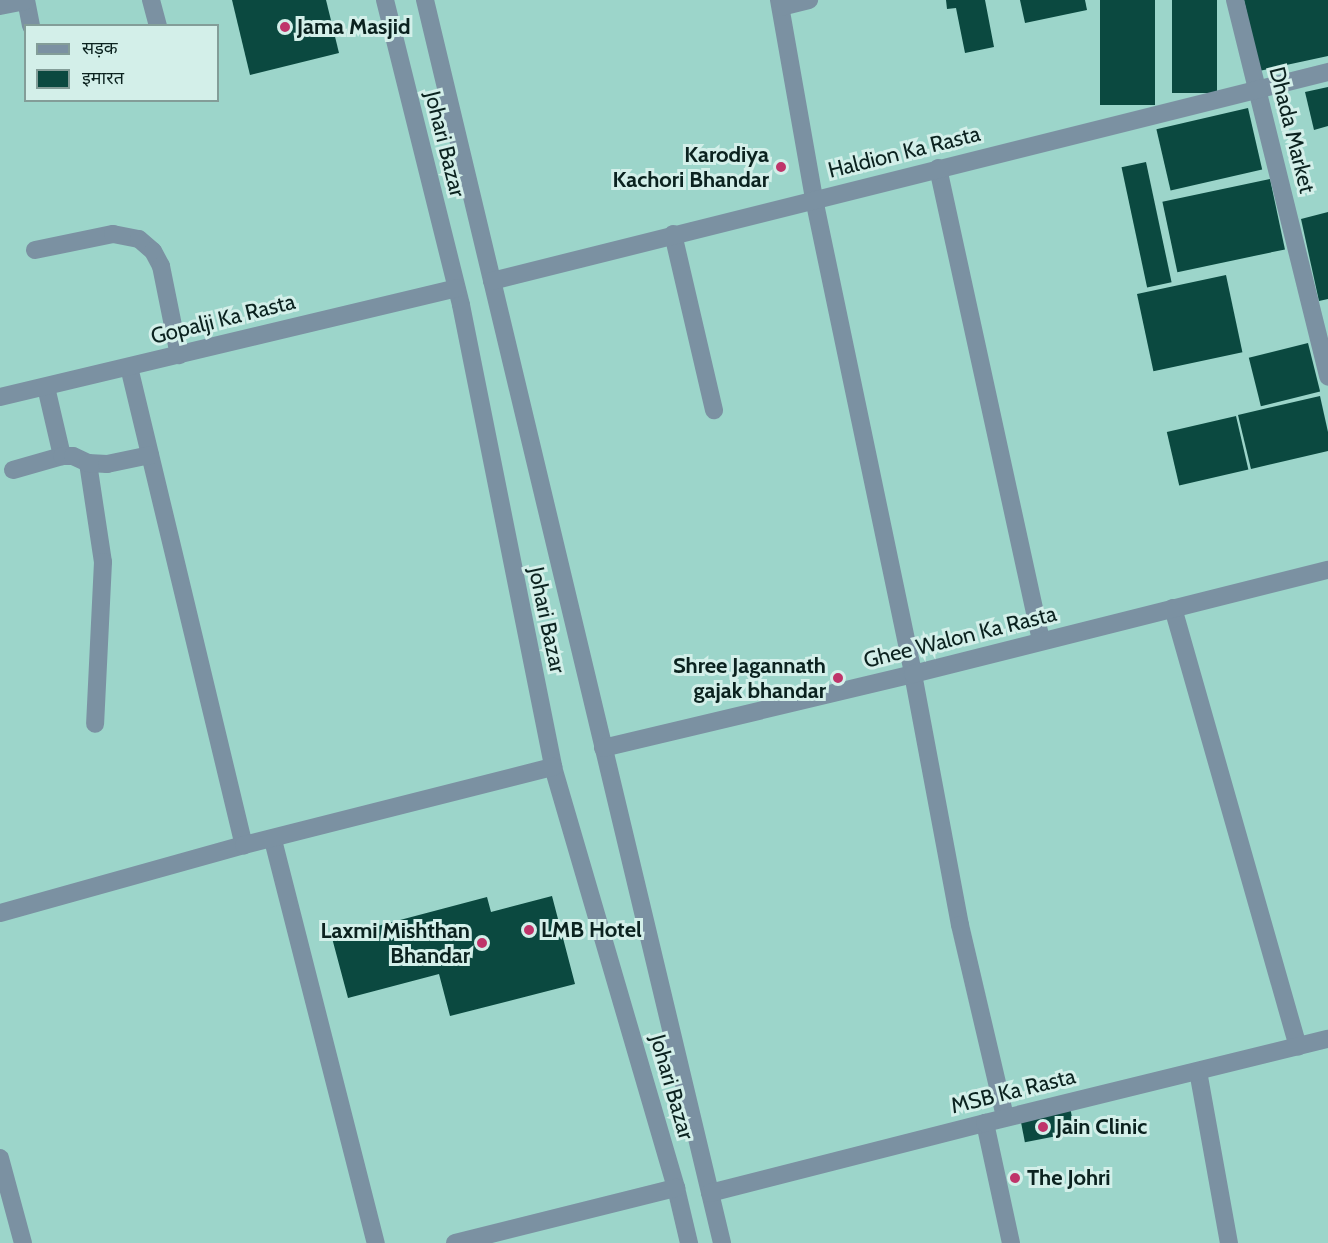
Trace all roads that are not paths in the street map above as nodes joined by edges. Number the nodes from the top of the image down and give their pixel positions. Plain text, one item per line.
1 (26, 0) edge
2 (151, 0) edge
3 (385, 0) edge
4 (425, 0) edge
5 (809, 0) edge
6 (1235, 0) edge
7 (780, 3) edge
8 (0, 6) edge
9 (31, 24) edge
10 (157, 24) edge
11 (1328, 72) edge
12 (1257, 90) junction
13 (938, 168) junction
14 (814, 198) junction
15 (673, 234) junction
16 (35, 250) dead end
17 (492, 281) junction
18 (456, 288) junction
19 (179, 355) junction
20 (129, 366) junction
21 (1328, 377) edge
22 (46, 387) junction
23 (0, 397) edge
24 (714, 410) dead end
25 (150, 455) junction
26 (62, 456) junction
27 (88, 463) junction
28 (13, 470) dead end
29 (1328, 570) edge
30 (1173, 608) junction
31 (1041, 640) junction
32 (913, 674) junction
33 (95, 724) dead end
34 (603, 748) junction
35 (553, 767) junction
36 (273, 840) junction
37 (244, 845) junction
38 (0, 913) edge
39 (1328, 1039) edge
40 (1298, 1047) junction
41 (1198, 1071) junction
42 (1005, 1118) junction
43 (985, 1123) junction
44 (0, 1158) edge
45 (676, 1188) junction
46 (710, 1193) junction
47 (23, 1243) edge
48 (376, 1243) edge
49 (455, 1243) edge
50 (689, 1243) edge
51 (722, 1243) edge
52 (1011, 1243) edge
53 (1229, 1243) edge

1 - 8 street
1 - 9 street
2 - 10 street
3 - 18 street, Johari Bazar
4 - 17 street, Johari Bazar
5 - 7 street
6 - 12 street, Dhada Market
7 - 14 street
11 - 12 street, Haldion Ka Rasta
12 - 13 street, Haldion Ka Rasta
12 - 21 street, Dhada Market
13 - 14 street, Haldion Ka Rasta
13 - 31 street
14 - 15 street, Haldion Ka Rasta
14 - 32 street
15 - 17 street, Haldion Ka Rasta
15 - 24 street
16 - 19 street
17 - 34 street, Johari Bazar
18 - 19 street, Gopalji Ka Rasta
18 - 35 street, Johari Bazar
19 - 20 street, Gopalji Ka Rasta
20 - 22 street, Gopalji Ka Rasta
20 - 25 street
22 - 23 street, Gopalji Ka Rasta
22 - 26 street
25 - 27 street
25 - 37 street
26 - 27 street
26 - 28 street
27 - 33 street
29 - 30 street, Ghee Walon Ka Rasta
30 - 31 street, Ghee Walon Ka Rasta
30 - 40 street
31 - 32 street, Ghee Walon Ka Rasta
32 - 34 street, Ghee Walon Ka Rasta
32 - 42 street
34 - 46 street, Johari Bazar
35 - 36 street
35 - 45 street, Johari Bazar
36 - 37 street
36 - 48 street
37 - 38 street
39 - 40 street, MSB Ka Rasta
40 - 41 street, MSB Ka Rasta
41 - 42 street, MSB Ka Rasta
41 - 53 street
42 - 43 street, MSB Ka Rasta
43 - 46 street, MSB Ka Rasta
43 - 52 street
44 - 47 street
45 - 49 street
45 - 50 street, Johari Bazar
46 - 51 street, Johari Bazar

